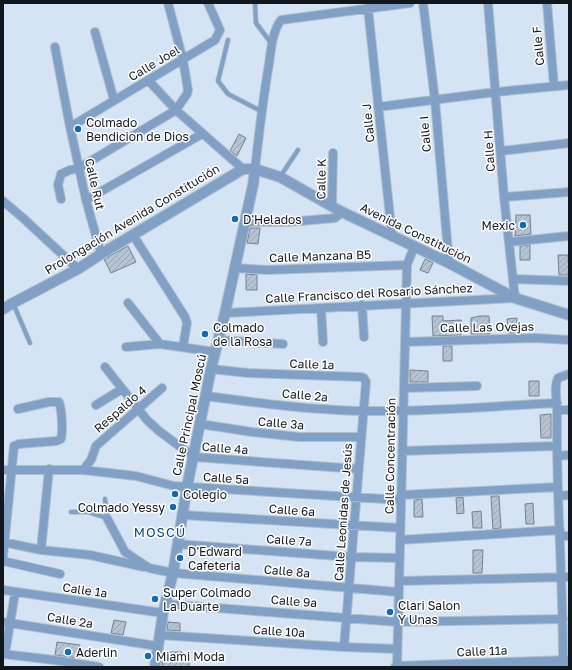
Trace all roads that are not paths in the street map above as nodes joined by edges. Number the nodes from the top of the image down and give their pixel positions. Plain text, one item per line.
1 (168, 3) edge
2 (208, 3) edge
3 (254, 3) edge
4 (410, 3) edge
5 (423, 3) edge
6 (488, 3) edge
7 (547, 3) edge
8 (368, 8) junction
9 (95, 32) dead end
10 (228, 40) dead end
11 (272, 45) junction
12 (55, 48) dead end
13 (183, 60) junction
14 (148, 80) junction
15 (569, 85) edge
16 (554, 86) junction
17 (496, 92) junction
18 (114, 100) junction
19 (434, 100) junction
20 (378, 107) junction
21 (176, 110) junction
22 (261, 111) junction
23 (70, 127) junction
24 (202, 134) junction
25 (569, 143) edge
26 (298, 150) dead end
27 (501, 151) junction
28 (333, 153) dead end
29 (80, 168) junction
30 (255, 168) junction
31 (243, 169) junction
32 (280, 177) junction
33 (569, 192) edge
34 (504, 197) junction
35 (61, 199) dead end
36 (86, 200) junction
37 (3, 201) edge
38 (332, 206) junction
39 (342, 212) junction
40 (245, 222) junction
41 (134, 235) junction
42 (392, 236) junction
43 (569, 236) edge
44 (509, 242) junction
45 (414, 247) junction
46 (101, 254) junction
47 (449, 263) junction
48 (407, 265) junction
49 (235, 268) junction
50 (78, 269) junction
51 (513, 279) junction
52 (569, 281) edge
53 (515, 298) junction
54 (13, 303) junction
55 (128, 304) dead end
56 (406, 304) junction
57 (362, 305) junction
58 (321, 308) junction
59 (3, 309) edge
60 (225, 313) junction
61 (569, 315) edge
62 (364, 337) dead end
63 (218, 340) junction
64 (569, 340) edge
65 (323, 342) dead end
66 (405, 342) junction
67 (30, 343) dead end
68 (160, 344) junction
69 (283, 344) dead end
70 (126, 347) dead end
71 (184, 347) junction
72 (215, 352) junction
73 (105, 367) dead end
74 (211, 369) junction
75 (569, 374) edge
76 (364, 378) joint
77 (477, 386) dead end
78 (162, 388) dead end
79 (404, 388) junction
80 (122, 389) junction
81 (206, 396) junction
82 (96, 405) dead end
83 (557, 407) junction
84 (18, 409) dead end
85 (138, 410) junction
86 (569, 410) edge
87 (363, 411) junction
88 (403, 411) junction
89 (200, 424) junction
90 (361, 437) junction
91 (557, 446) junction
92 (402, 451) junction
93 (569, 455) edge
94 (557, 456) junction
95 (194, 457) junction
96 (49, 469) junction
97 (358, 469) junction
98 (3, 470) edge
99 (13, 470) junction
100 (84, 470) junction
101 (188, 487) junction
102 (558, 487) junction
103 (569, 495) edge
104 (558, 496) junction
105 (356, 498) junction
106 (401, 498) junction
107 (105, 499) dead end
108 (71, 512) dead end
109 (183, 515) junction
110 (107, 518) junction
111 (354, 526) junction
112 (400, 528) junction
113 (560, 533) junction
114 (569, 536) edge
115 (400, 540) junction
116 (4, 542) edge
117 (177, 544) junction
118 (41, 550) junction
119 (3, 557) edge
120 (351, 557) junction
121 (399, 558) junction
122 (3, 561) edge
123 (149, 568) junction
124 (173, 573) junction
125 (60, 574) dead end
126 (566, 577) edge
127 (399, 581) junction
128 (349, 588) junction
129 (3, 590) edge
130 (398, 592) junction
131 (15, 593) junction
132 (164, 609) junction
133 (347, 617) junction
134 (563, 619) junction
135 (6, 622) edge
136 (398, 622) junction
137 (159, 635) junction
138 (157, 646) junction
139 (344, 647) junction
140 (397, 648) junction
141 (4, 654) edge
142 (566, 661) edge
143 (99, 667) edge
144 (155, 667) edge
145 (396, 667) edge

1 - 13 street
2 - 13 street, Calle Joel
3 - 11 lane
4 - 8 street
5 - 19 street, Calle I
6 - 17 street, Calle H
7 - 16 street, Calle F
8 - 11 street
8 - 20 street, Calle J
9 - 18 street
10 - 22 lane
11 - 22 street
12 - 23 street, Calle Rut
13 - 14 street, Calle Joel
13 - 21 street
14 - 18 street, Calle Joel
14 - 21 street
15 - 16 street
16 - 17 street
17 - 19 street
17 - 27 street, Calle H
18 - 23 street, Calle Joel
19 - 20 street
19 - 47 street, Calle I
20 - 42 street, Calle J
21 - 24 street
21 - 29 street
22 - 30 street
23 - 29 street, Calle Rut
24 - 31 street
24 - 36 street
25 - 27 street
26 - 32 lane
27 - 34 street, Calle H
28 - 38 street, Calle K
29 - 35 street
29 - 36 street, Calle Rut
30 - 31 street, Prolongación Avenida Constitución
30 - 32 street, Avenida Constitución
30 - 40 street, Calle Principal Moscú
31 - 41 street, Prolongación Avenida Constitución
32 - 38 street, Avenida Constitución
33 - 34 street
34 - 44 street, Calle H
36 - 46 street, Calle Rut
37 - 50 street
38 - 39 street, Avenida Constitución
39 - 40 street
39 - 42 street, Avenida Constitución
40 - 49 street, Calle Principal Moscú
41 - 46 street, Prolongación Avenida Constitución
41 - 71 street
42 - 45 street, Avenida Constitución
43 - 44 street
44 - 51 street, Calle H
45 - 47 street, Avenida Constitución
45 - 48 street, Calle Concentración
46 - 50 street, Prolongación Avenida Constitución
47 - 53 street, Avenida Constitución
48 - 49 street, Calle Manzana B5
48 - 56 street, Calle Concentración
49 - 60 street, Calle Principal Moscú
50 - 54 street, Prolongación Avenida Constitución
51 - 52 street
51 - 53 street, Calle H
53 - 56 street, Calle Francisco del Rosario Sánchez
53 - 61 street, Avenida Constitución
54 - 59 street, Prolongación Avenida Constitución
54 - 67 lane
55 - 68 street
56 - 57 street, Calle Francisco del Rosario Sánchez
56 - 66 street, Calle Concentración
57 - 58 street, Calle Francisco del Rosario Sánchez
57 - 62 street
58 - 60 street, Calle Francisco del Rosario Sánchez
58 - 65 street
60 - 63 street, Calle Principal Moscú
63 - 69 street
63 - 72 street, Calle Principal Moscú
64 - 66 street, Calle Las Ovejas
66 - 79 street, Calle Concentración
68 - 70 street
68 - 71 street
71 - 72 street
72 - 74 street, Calle Principal Moscú
73 - 80 street, Calle 4ª
74 - 76 street, Calle 1ª
74 - 81 street, Calle Principal Moscú
75 - 83 street
76 - 87 street, Calle Leonidas de Jesús
77 - 79 street
78 - 85 street, Respaldo 4
79 - 88 street, Calle Concentración
80 - 82 street
80 - 85 street, Calle 4ª
81 - 87 street, Calle 2ª
81 - 89 street, Calle Principal Moscú
83 - 86 street, Calle 2ª
83 - 88 street, Calle 2ª
83 - 91 street
84 - 99 street
85 - 95 street, Calle 4ª
85 - 100 street, Respaldo 4
87 - 88 street, Calle 2ª
87 - 90 street, Calle Leonidas de Jesús
88 - 92 street, Calle Concentración
89 - 90 street, Calle 3ª
89 - 95 street, Calle Principal Moscú
90 - 97 street, Calle Leonidas de Jesús
91 - 92 street
91 - 94 street
92 - 106 street, Calle Concentración
93 - 94 street
94 - 102 street
95 - 97 street, Calle 4ª
95 - 101 street, Calle Principal Moscú
96 - 99 street, Calle 5ª
96 - 100 street, Calle 5ª
96 - 118 street
97 - 105 street, Calle Leonidas de Jesús
98 - 99 street, Calle 5ª
99 - 116 street
100 - 101 street, Calle 5ª
101 - 105 street, Calle 5ª
101 - 109 street, Calle Principal Moscú
102 - 104 street
102 - 106 street, Calle 5ª
103 - 104 street
104 - 113 street
105 - 106 street, Calle 5ª
105 - 111 street, Calle Leonidas de Jesús
106 - 112 street, Calle Concentración
107 - 110 lane
108 - 110 lane
109 - 111 street, Calle 6ª
109 - 117 street, Calle Principal Moscú
110 - 123 street
111 - 112 street, Calle 6ª
111 - 120 street, Calle Leonidas de Jesús
112 - 115 street, Calle Concentración
113 - 114 street
113 - 115 street
113 - 126 street
115 - 121 street, Calle Concentración
116 - 118 street, Calle 8ª
116 - 119 street
117 - 120 street, Calle 7ª
117 - 124 street, Calle Principal Moscú
118 - 123 street, Calle 8ª
120 - 121 street, Calle 7ª
120 - 128 street, Calle Leonidas de Jesús
121 - 127 street, Calle Concentración
122 - 125 street
123 - 124 street, Calle 8ª
124 - 128 street, Calle 8ª
124 - 132 street, Calle Principal Moscú
126 - 127 street
126 - 134 street
127 - 130 street, Calle Concentración
128 - 130 street, Calle 8ª
128 - 133 street, Calle Leonidas de Jesús
129 - 131 street, Calle 1ª
130 - 136 street, Calle Concentración
131 - 132 street, Calle 1ª
131 - 135 street
132 - 133 street, Calle 9ª
132 - 137 street, Calle Principal Moscú
133 - 136 street, Calle 9ª
133 - 139 street, Calle Leonidas de Jesús
134 - 136 street, Calle 9ª
134 - 142 street
135 - 138 street, Calle 2ª
135 - 141 street
136 - 140 street, Calle Concentración
137 - 138 street, Calle Principal Moscú
137 - 139 street, Calle 10ª
138 - 144 street, Calle Principal Moscú
139 - 140 street, Calle 10ª
140 - 145 street, Calle Concentración
141 - 143 street
142 - 145 street, Calle 11ª

